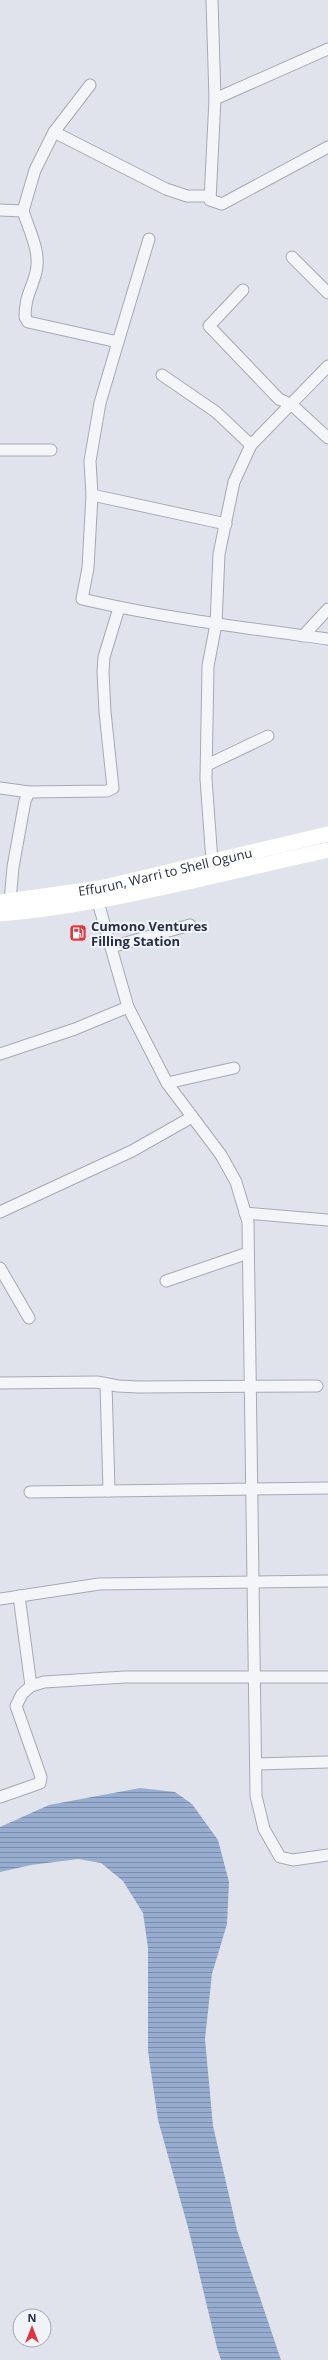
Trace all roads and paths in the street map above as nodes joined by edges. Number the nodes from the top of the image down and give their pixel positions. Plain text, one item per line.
1 (212, 0) edge
2 (328, 49) edge
3 (90, 85) dead end
4 (215, 99) junction
5 (54, 132) junction
6 (328, 146) edge
7 (210, 196) junction
8 (0, 210) edge
9 (23, 211) junction
10 (149, 239) dead end
11 (292, 258) dead end
12 (244, 290) dead end
13 (328, 293) edge
14 (118, 342) junction
15 (328, 366) edge
16 (162, 375) dead end
17 (292, 405) junction
18 (328, 438) edge
19 (251, 444) junction
20 (0, 450) edge
21 (51, 450) dead end
22 (92, 494) junction
23 (226, 524) junction
24 (119, 608) junction
25 (328, 609) edge
26 (216, 624) junction
27 (303, 636) junction
28 (328, 639) edge
29 (268, 736) dead end
30 (206, 765) junction
31 (0, 788) edge
32 (29, 792) junction
33 (328, 834) edge
34 (328, 850) edge
35 (212, 861) junction
36 (5, 901) edge
37 (98, 902) junction
38 (0, 914) edge
39 (190, 925) dead end
40 (111, 947) junction
41 (128, 1007) junction
42 (0, 1054) edge
43 (234, 1068) dead end
44 (167, 1083) junction
45 (192, 1117) junction
46 (0, 1212) edge
47 (245, 1213) junction
48 (328, 1220) edge
49 (248, 1253) junction
50 (0, 1268) edge
51 (166, 1281) dead end
52 (28, 1318) dead end
53 (0, 1383) edge
54 (106, 1384) junction
55 (251, 1386) junction
56 (317, 1386) dead end
57 (328, 1488) edge
58 (251, 1490) junction
59 (109, 1491) junction
60 (30, 1492) dead end
61 (328, 1581) edge
62 (252, 1583) junction
63 (19, 1596) junction
64 (0, 1599) edge
65 (328, 1676) edge
66 (254, 1678) junction
67 (31, 1686) junction
68 (328, 1762) edge
69 (256, 1764) junction
70 (0, 1797) edge
71 (328, 1855) edge

1 - 4 street
2 - 4 street
3 - 5 street
4 - 7 street
5 - 7 street
5 - 9 street
6 - 7 street
8 - 9 street
9 - 14 street
10 - 14 street
11 - 13 street
12 - 17 street
14 - 22 street
15 - 17 street
16 - 19 street
17 - 18 street
17 - 19 street
19 - 23 street
20 - 21 street
22 - 23 street
22 - 24 street
23 - 26 street
24 - 26 street
24 - 32 street
25 - 27 street
26 - 27 street
26 - 30 street
27 - 28 street
29 - 30 street
30 - 35 street
31 - 32 street
32 - 36 street
33 - 35 main road, Effurun, Warri to Shell Ogunu
34 - 37 main road, Effurun, Warri to Shell Ogunu
35 - 36 main road, Effurun, Warri to Shell Ogunu
37 - 38 main road, Effurun, Warri to Shell Ogunu
37 - 40 street
39 - 40 street
40 - 41 street
41 - 42 street
41 - 44 street
43 - 44 street
44 - 45 street
45 - 46 street
45 - 47 street
47 - 48 street
47 - 49 street
49 - 51 street
49 - 55 street
50 - 52 street
53 - 54 street
54 - 55 street
54 - 59 street
55 - 56 street
55 - 58 street
57 - 58 street
58 - 59 street
58 - 62 street
59 - 60 street
61 - 62 street
62 - 63 street
62 - 66 street
63 - 64 street
63 - 67 street
65 - 66 street
66 - 67 street
66 - 69 street
67 - 70 street
68 - 69 street
69 - 71 street

